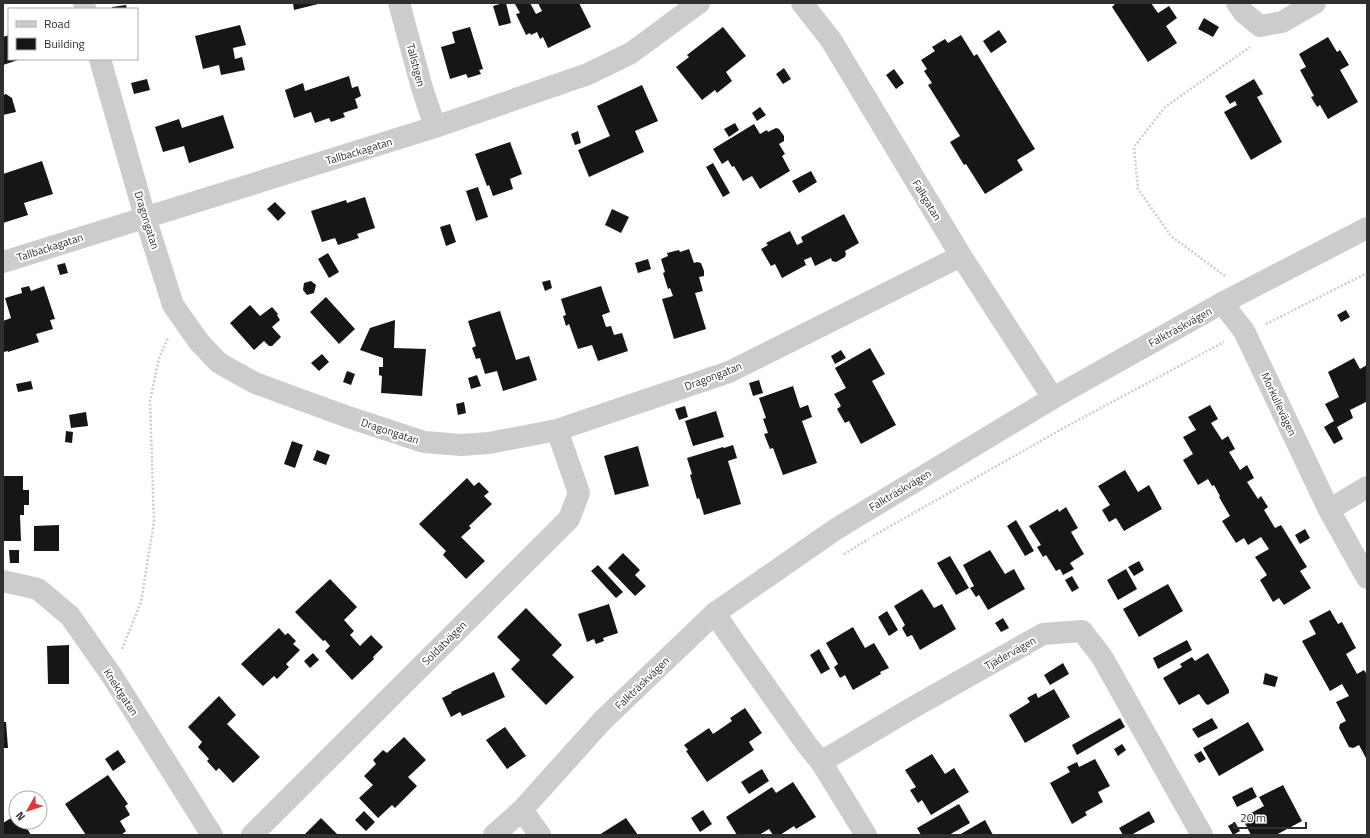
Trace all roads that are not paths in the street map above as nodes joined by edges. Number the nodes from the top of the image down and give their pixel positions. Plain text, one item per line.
1 (399, 3) edge
2 (699, 3) edge
3 (802, 3) edge
4 (1238, 3) edge
5 (1315, 3) edge
6 (100, 60) edge
7 (435, 127) junction
8 (145, 217) junction
9 (1367, 228) edge
10 (961, 256) junction
11 (3, 262) edge
12 (1231, 299) junction
13 (1053, 398) junction
14 (556, 430) junction
15 (1367, 486) edge
16 (1329, 510) junction
17 (1367, 578) edge
18 (3, 581) edge
19 (715, 613) junction
20 (821, 762) junction
21 (522, 810) junction
22 (212, 835) edge
23 (252, 835) edge
24 (494, 835) edge
25 (540, 835) edge
26 (866, 835) edge
27 (1202, 835) edge

1 - 7 street, Tallstigen
2 - 7 street, Tallbackagatan
3 - 10 street, Falkgatan
4 - 5 street
6 - 8 street, Dragongatan
7 - 8 street, Tallbackagatan
8 - 11 street, Tallbackagatan
8 - 14 street, Dragongatan
9 - 12 street, Falkträskvägen
10 - 13 street, Falkgatan
10 - 14 street, Dragongatan
12 - 13 street, Falkträskvägen
12 - 16 street, Morkullevägen
13 - 19 street, Falkträskvägen
14 - 23 street, Soldatvägen
15 - 16 street
16 - 17 street, Morkullevägen
18 - 22 street, Knektgatan
19 - 20 street
19 - 21 street, Falkträskvägen
20 - 26 street
20 - 27 street, Tjädervägen
21 - 24 street, Falkträskvägen
21 - 25 street

